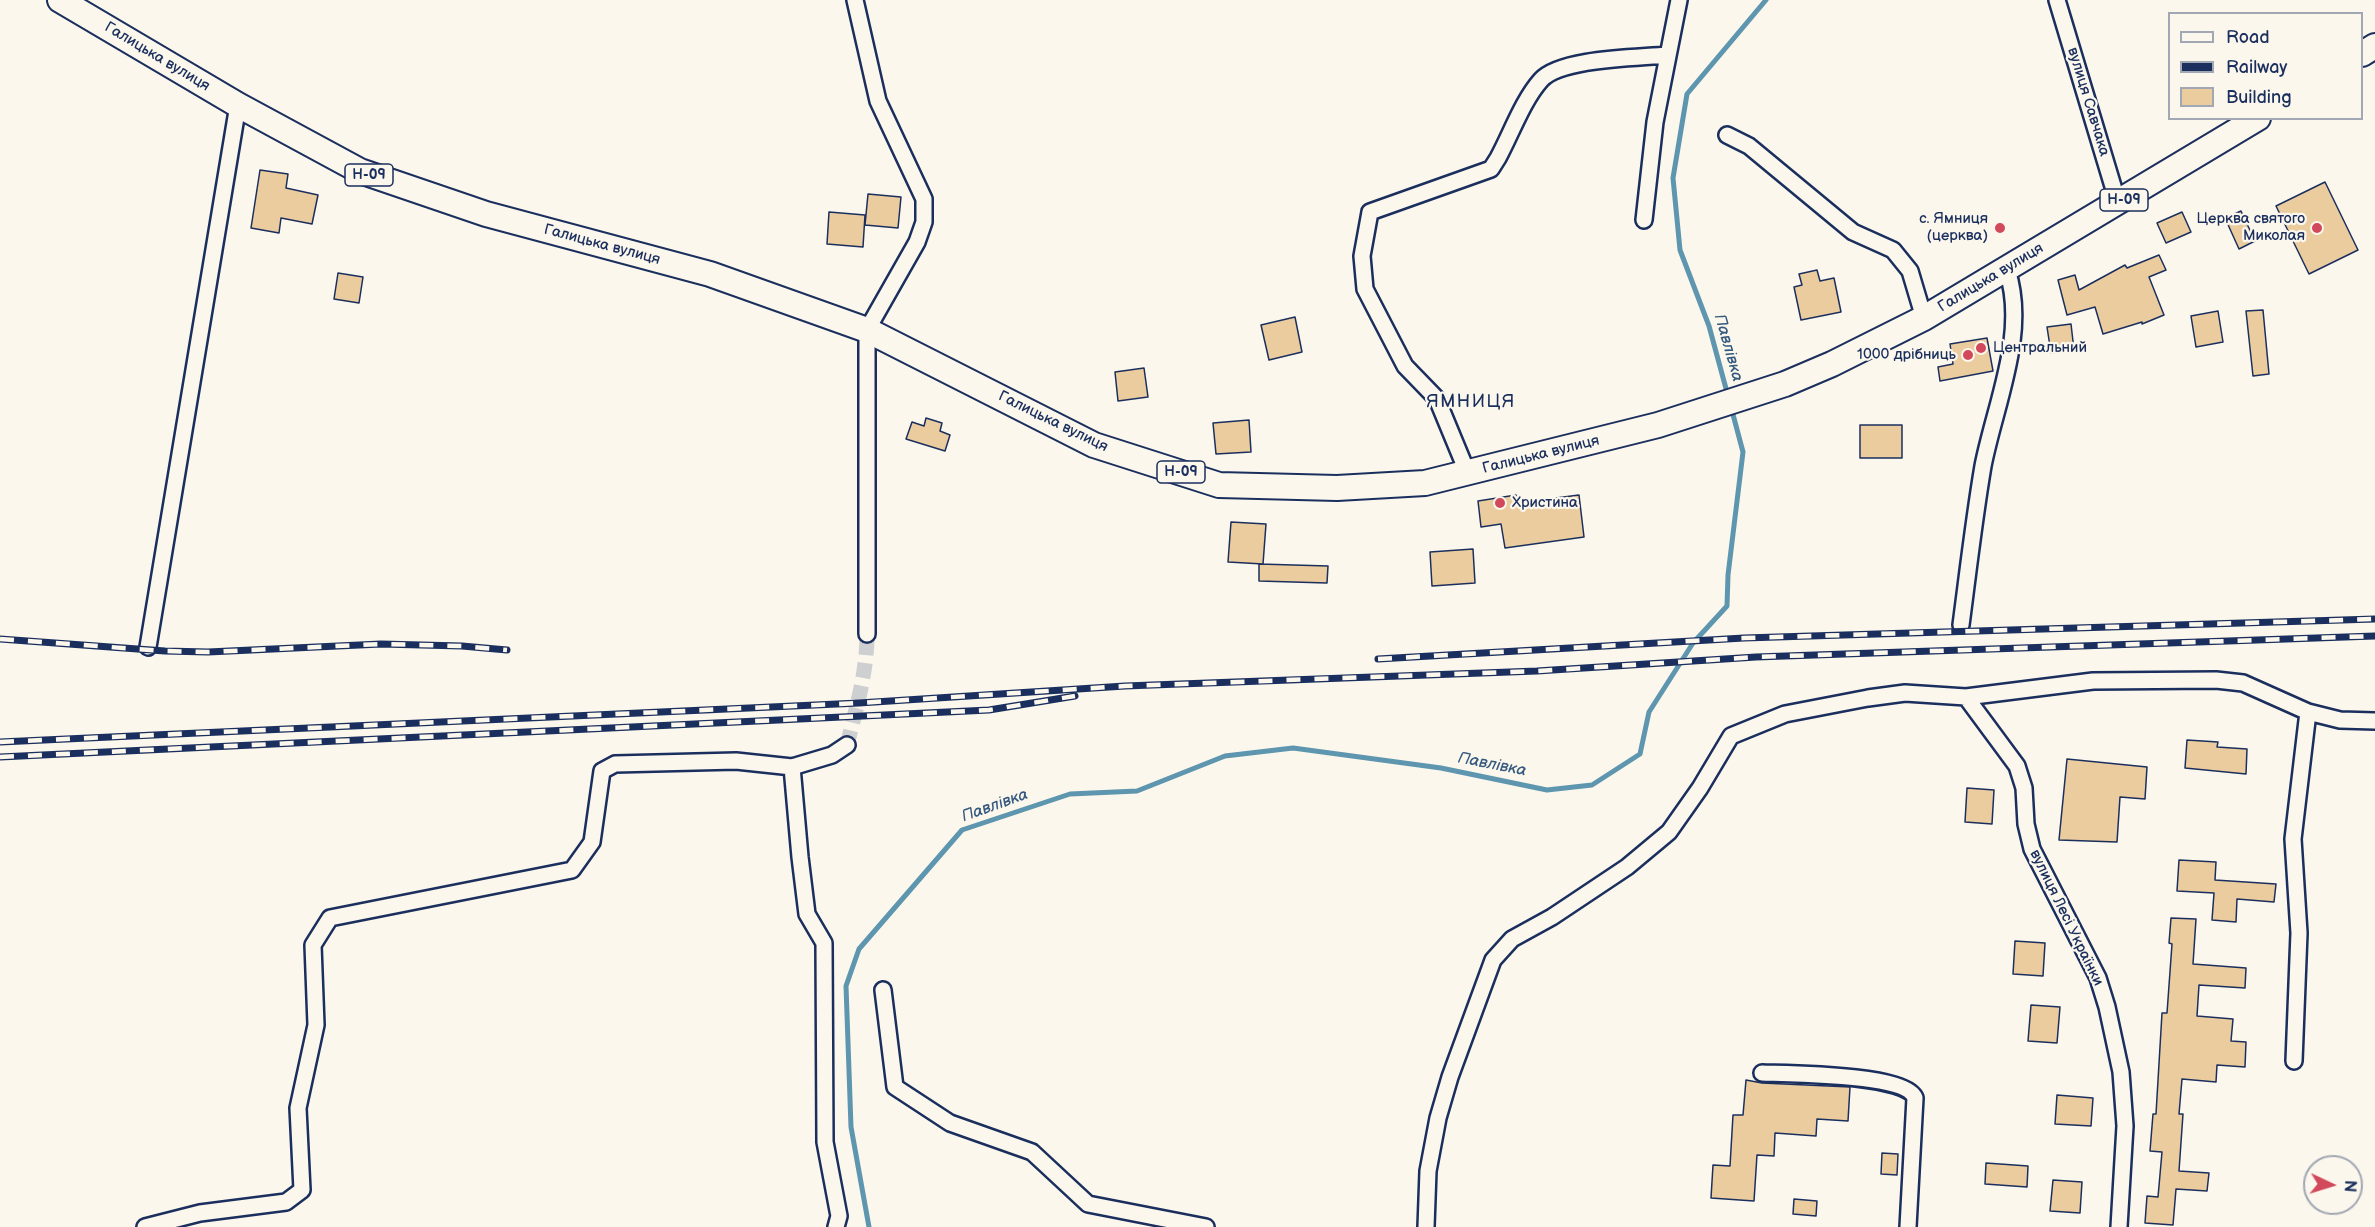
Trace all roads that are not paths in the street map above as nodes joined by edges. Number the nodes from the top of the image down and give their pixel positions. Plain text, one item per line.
1 (60, 0) edge
2 (855, 0) edge
3 (1679, 0) edge
4 (2057, 0) edge
5 (1667, 55) junction
6 (237, 105) junction
7 (2255, 120) edge
8 (1728, 135) dead end
9 (2118, 203) junction
10 (1644, 220) dead end
11 (2007, 270) junction
12 (1924, 318) junction
13 (867, 330) junction
14 (1468, 474) junction
15 (1961, 625) dead end
16 (867, 634) tunnel mouth
17 (148, 647) dead end
18 (1966, 697) junction
19 (2308, 712) junction
20 (2375, 721) edge
21 (847, 746) dead end
22 (792, 766) junction
23 (884, 990) dead end
24 (2294, 1062) dead end
25 (1762, 1072) dead end
26 (145, 1227) edge
27 (836, 1227) edge
28 (1206, 1227) edge
29 (1426, 1227) edge
30 (1908, 1227) edge
31 (2119, 1227) edge

1 - 6 main road, Галицька вулиця / Н-09
2 - 13 street
3 - 5 street
4 - 9 street, вулиця Савчака
5 - 10 street
5 - 14 street
6 - 13 main road, Галицька вулиця / Н-09
6 - 17 street
7 - 9 main road, Галицька вулиця / Н-09
8 - 12 street
9 - 11 main road, Галицька вулиця / Н-09
11 - 12 main road, Галицька вулиця / Н-09
11 - 15 street
12 - 14 main road, Галицька вулиця / Н-09
13 - 14 main road, Галицька вулиця / Н-09
13 - 16 street
18 - 19 street
18 - 29 street
18 - 31 street, вулиця Лесі Українки
19 - 20 street
19 - 24 street
21 - 22 street
22 - 26 street
22 - 27 street
23 - 28 street
25 - 30 street

